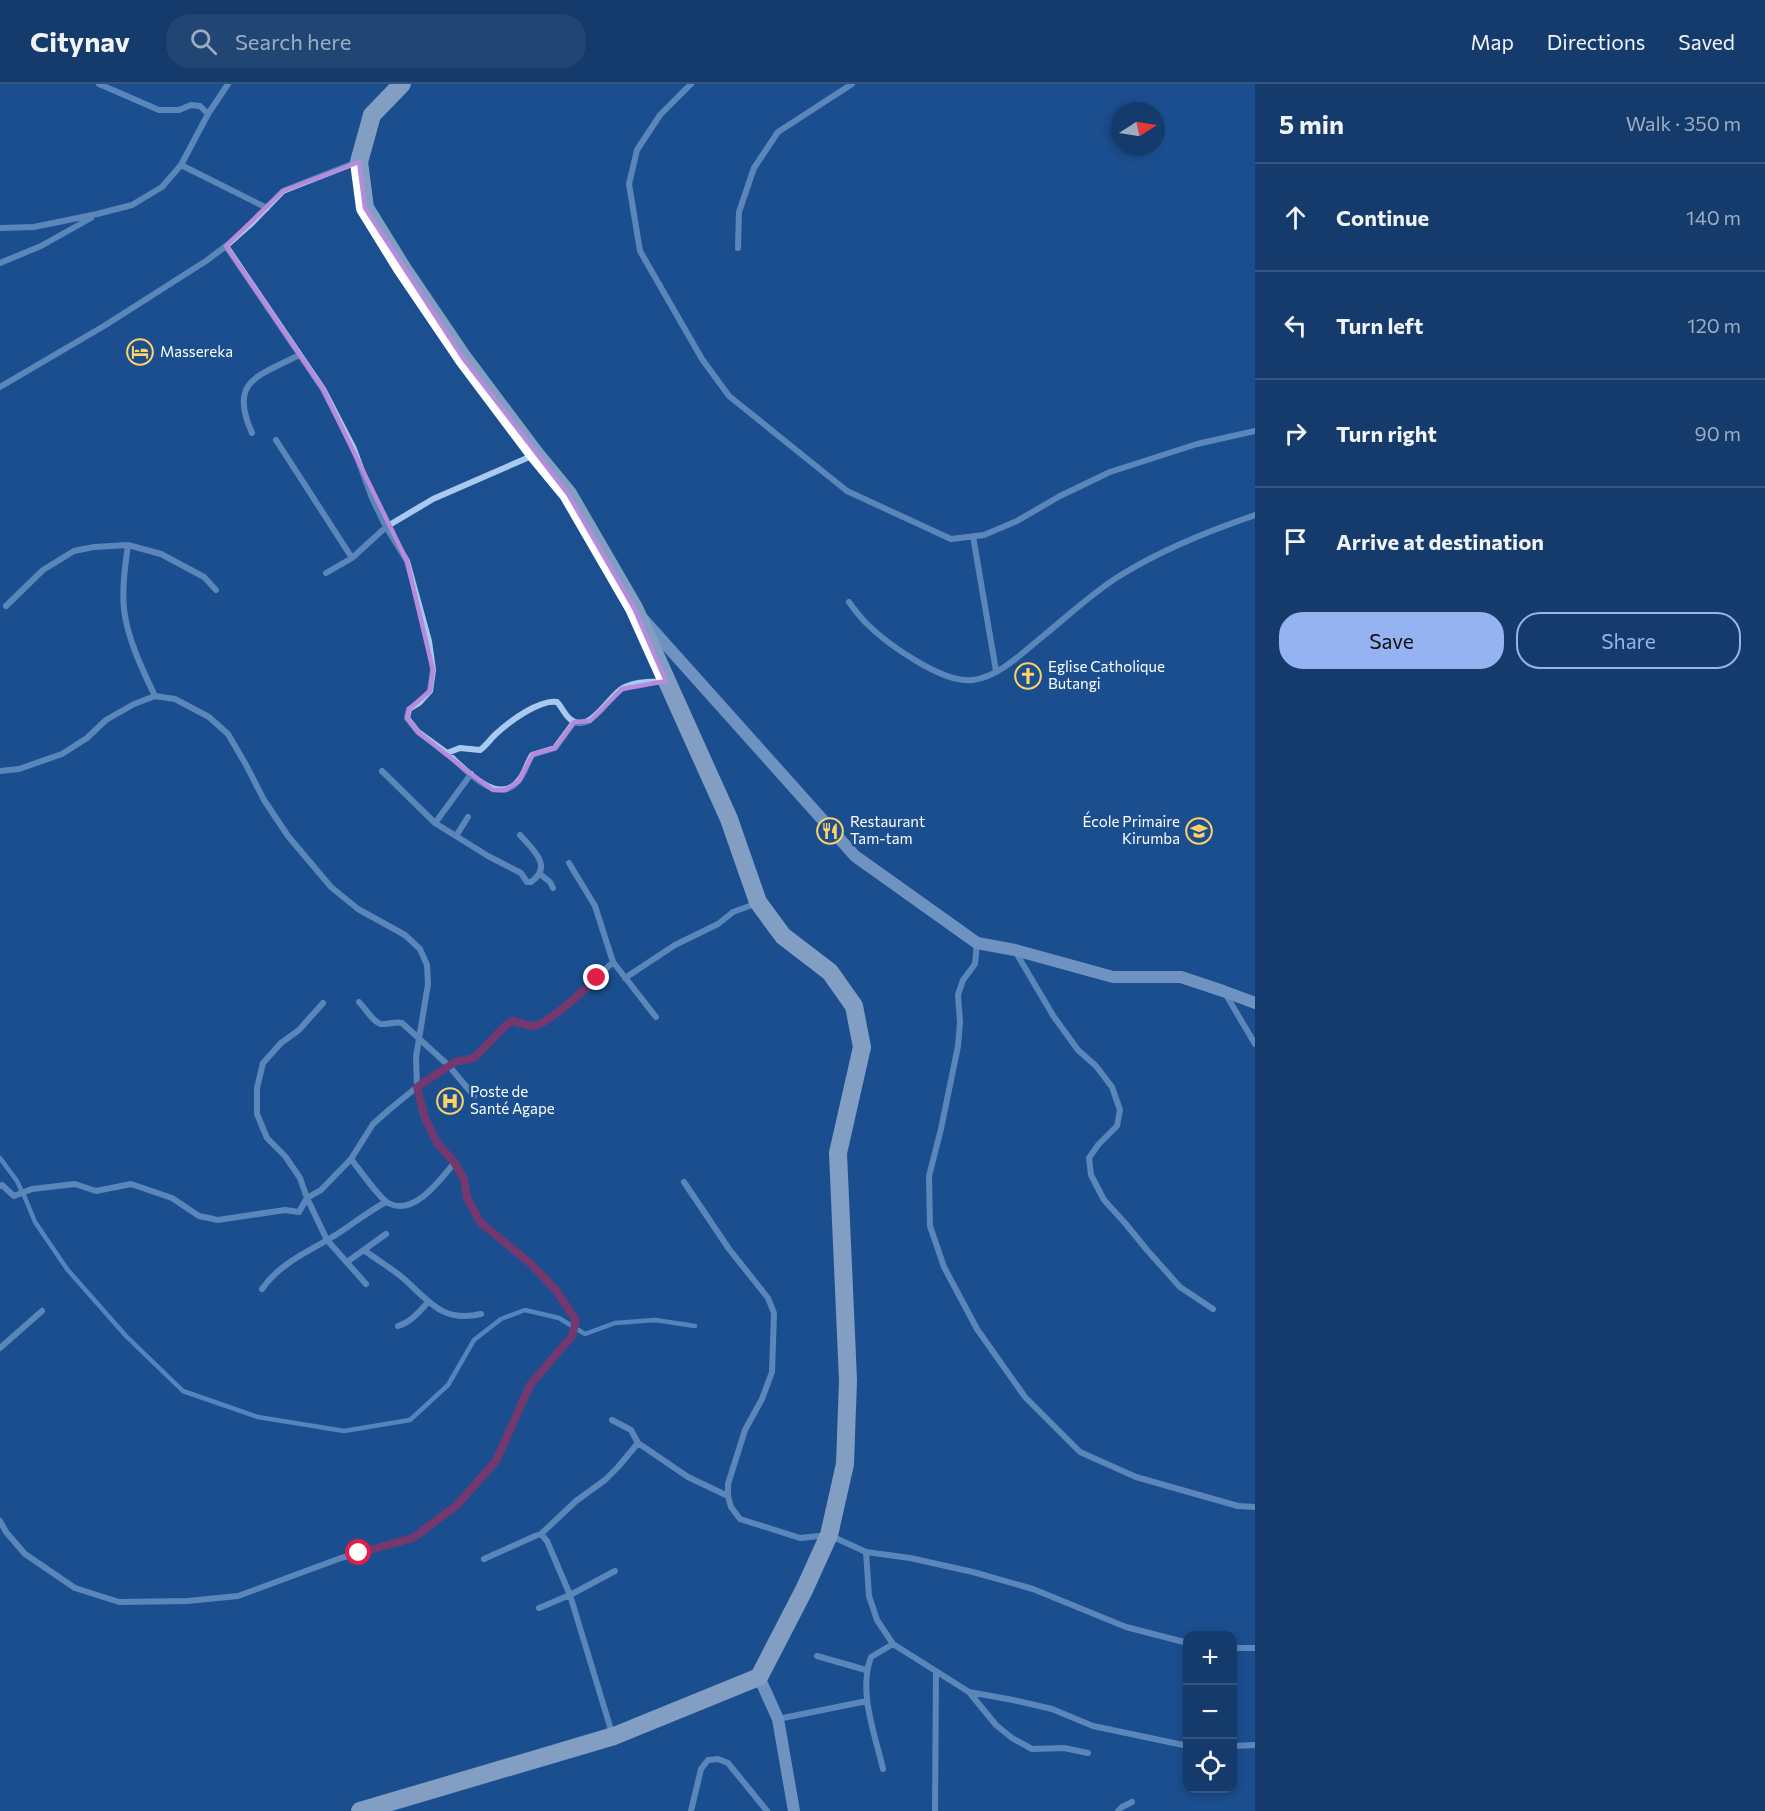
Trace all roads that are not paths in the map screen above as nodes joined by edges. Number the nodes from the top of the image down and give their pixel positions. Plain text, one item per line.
1 (99, 84) edge
2 (228, 84) edge
3 (402, 84) edge
4 (691, 84) edge
5 (852, 84) edge
6 (208, 114) junction
7 (359, 162) junction
8 (181, 165) junction
9 (267, 208) junction
10 (98, 214) junction
11 (0, 228) edge
12 (226, 246) junction
13 (738, 248) dead end
14 (0, 263) edge
15 (299, 355) junction
16 (0, 387) edge
17 (1255, 432) edge
18 (252, 433) dead end
19 (276, 440) dead end
20 (535, 454) junction
21 (1255, 515) edge
22 (386, 527) junction
23 (973, 536) junction
24 (128, 544) junction
25 (352, 558) junction
26 (326, 573) dead end
27 (216, 590) dead end
28 (849, 602) dead end
29 (6, 606) dead end
30 (634, 608) junction
31 (996, 671) junction
32 (666, 681) junction
33 (156, 696) junction
34 (574, 722) junction
35 (447, 753) junction
36 (0, 771) edge
37 (382, 771) dead end
38 (471, 774) junction
39 (468, 817) dead end
40 (435, 823) junction
41 (519, 835) dead end
42 (456, 836) junction
43 (569, 863) dead end
44 (540, 874) junction
45 (553, 888) dead end
46 (758, 902) junction
47 (976, 943) junction
48 (1015, 950) junction
49 (613, 962) junction
50 (625, 978) junction
51 (1223, 991) junction
52 (359, 1002) dead end
53 (322, 1003) dead end
54 (1255, 1003) edge
55 (656, 1017) dead end
56 (420, 1038) junction
57 (1255, 1044) edge
58 (449, 1066) junction
59 (417, 1087) junction
60 (474, 1096) dead end
61 (351, 1159) junction
62 (454, 1162) junction
63 (684, 1182) dead end
64 (0, 1186) edge
65 (307, 1198) junction
66 (386, 1202) junction
67 (386, 1234) dead end
68 (327, 1240) junction
69 (364, 1250) junction
70 (347, 1262) junction
71 (366, 1284) dead end
72 (262, 1289) dead end
73 (428, 1302) junction
74 (1213, 1309) dead end
75 (42, 1311) dead end
76 (481, 1314) dead end
77 (398, 1326) dead end
78 (0, 1348) edge
79 (612, 1420) dead end
80 (638, 1443) junction
81 (728, 1496) junction
82 (1255, 1507) edge
83 (0, 1521) edge
84 (541, 1534) junction
85 (829, 1535) junction
86 (866, 1552) junction
87 (484, 1559) dead end
88 (615, 1571) dead end
89 (570, 1595) junction
90 (539, 1608) dead end
91 (1183, 1642) edge
92 (893, 1644) junction
93 (1237, 1648) edge
94 (1255, 1648) edge
95 (817, 1656) dead end
96 (866, 1670) junction
97 (936, 1671) junction
98 (759, 1677) junction
99 (969, 1692) junction
100 (867, 1701) junction
101 (778, 1719) junction
102 (614, 1736) junction
103 (1183, 1745) edge
104 (1255, 1745) edge
105 (1237, 1746) edge
106 (1088, 1753) dead end
107 (883, 1769) dead end
108 (1132, 1802) dead end
109 (360, 1811) edge
110 (691, 1811) edge
111 (767, 1811) edge
112 (794, 1811) edge
113 (935, 1811) edge
114 (1118, 1811) edge

1 - 6 street
2 - 6 street
3 - 7 highway
4 - 23 street
5 - 13 street
6 - 8 street
7 - 9 street
7 - 20 highway
8 - 9 street
8 - 10 street
9 - 12 street
10 - 11 street
10 - 14 street
12 - 15 street
12 - 16 street
15 - 18 street
15 - 22 street
17 - 23 street
19 - 25 street
20 - 22 street
20 - 30 highway
21 - 31 street
22 - 25 street
22 - 35 street
23 - 31 street
24 - 27 street
24 - 29 street
24 - 33 street
25 - 26 street
28 - 31 street
30 - 32 highway
30 - 47 street
32 - 34 street
32 - 46 highway
33 - 36 street
33 - 56 street
34 - 35 street
34 - 38 street
35 - 38 street
37 - 40 street
38 - 40 street
39 - 42 street
40 - 42 street
41 - 44 street
42 - 44 street
43 - 49 street
44 - 45 street
46 - 50 street
46 - 85 highway
47 - 48 street
47 - 82 street
48 - 51 street
48 - 74 street
49 - 50 street
49 - 58 street
50 - 55 street
51 - 54 street
51 - 57 street
52 - 56 street
53 - 65 street
56 - 58 street
56 - 59 street
58 - 59 street
58 - 60 street
59 - 61 street
59 - 62 street
61 - 65 street
61 - 66 street
62 - 66 street
62 - 83 street
63 - 81 street
64 - 65 street
65 - 68 street
66 - 68 street
67 - 69 street
68 - 70 street
68 - 72 street
69 - 70 street
69 - 73 street
70 - 71 street
73 - 76 street
73 - 77 street
75 - 78 street
79 - 80 street
80 - 81 street
80 - 84 street
81 - 85 street
84 - 87 street
84 - 89 street
85 - 86 street
85 - 98 highway
86 - 91 street
86 - 92 street
88 - 89 street
89 - 90 street
89 - 102 street
92 - 96 street
92 - 97 street
93 - 94 street
95 - 96 street
96 - 100 street
97 - 99 street
97 - 113 street
98 - 101 street
98 - 102 highway
99 - 103 street
99 - 106 street
100 - 101 street
100 - 107 street
101 - 112 street
102 - 109 highway
104 - 105 street
108 - 114 street
110 - 111 street

